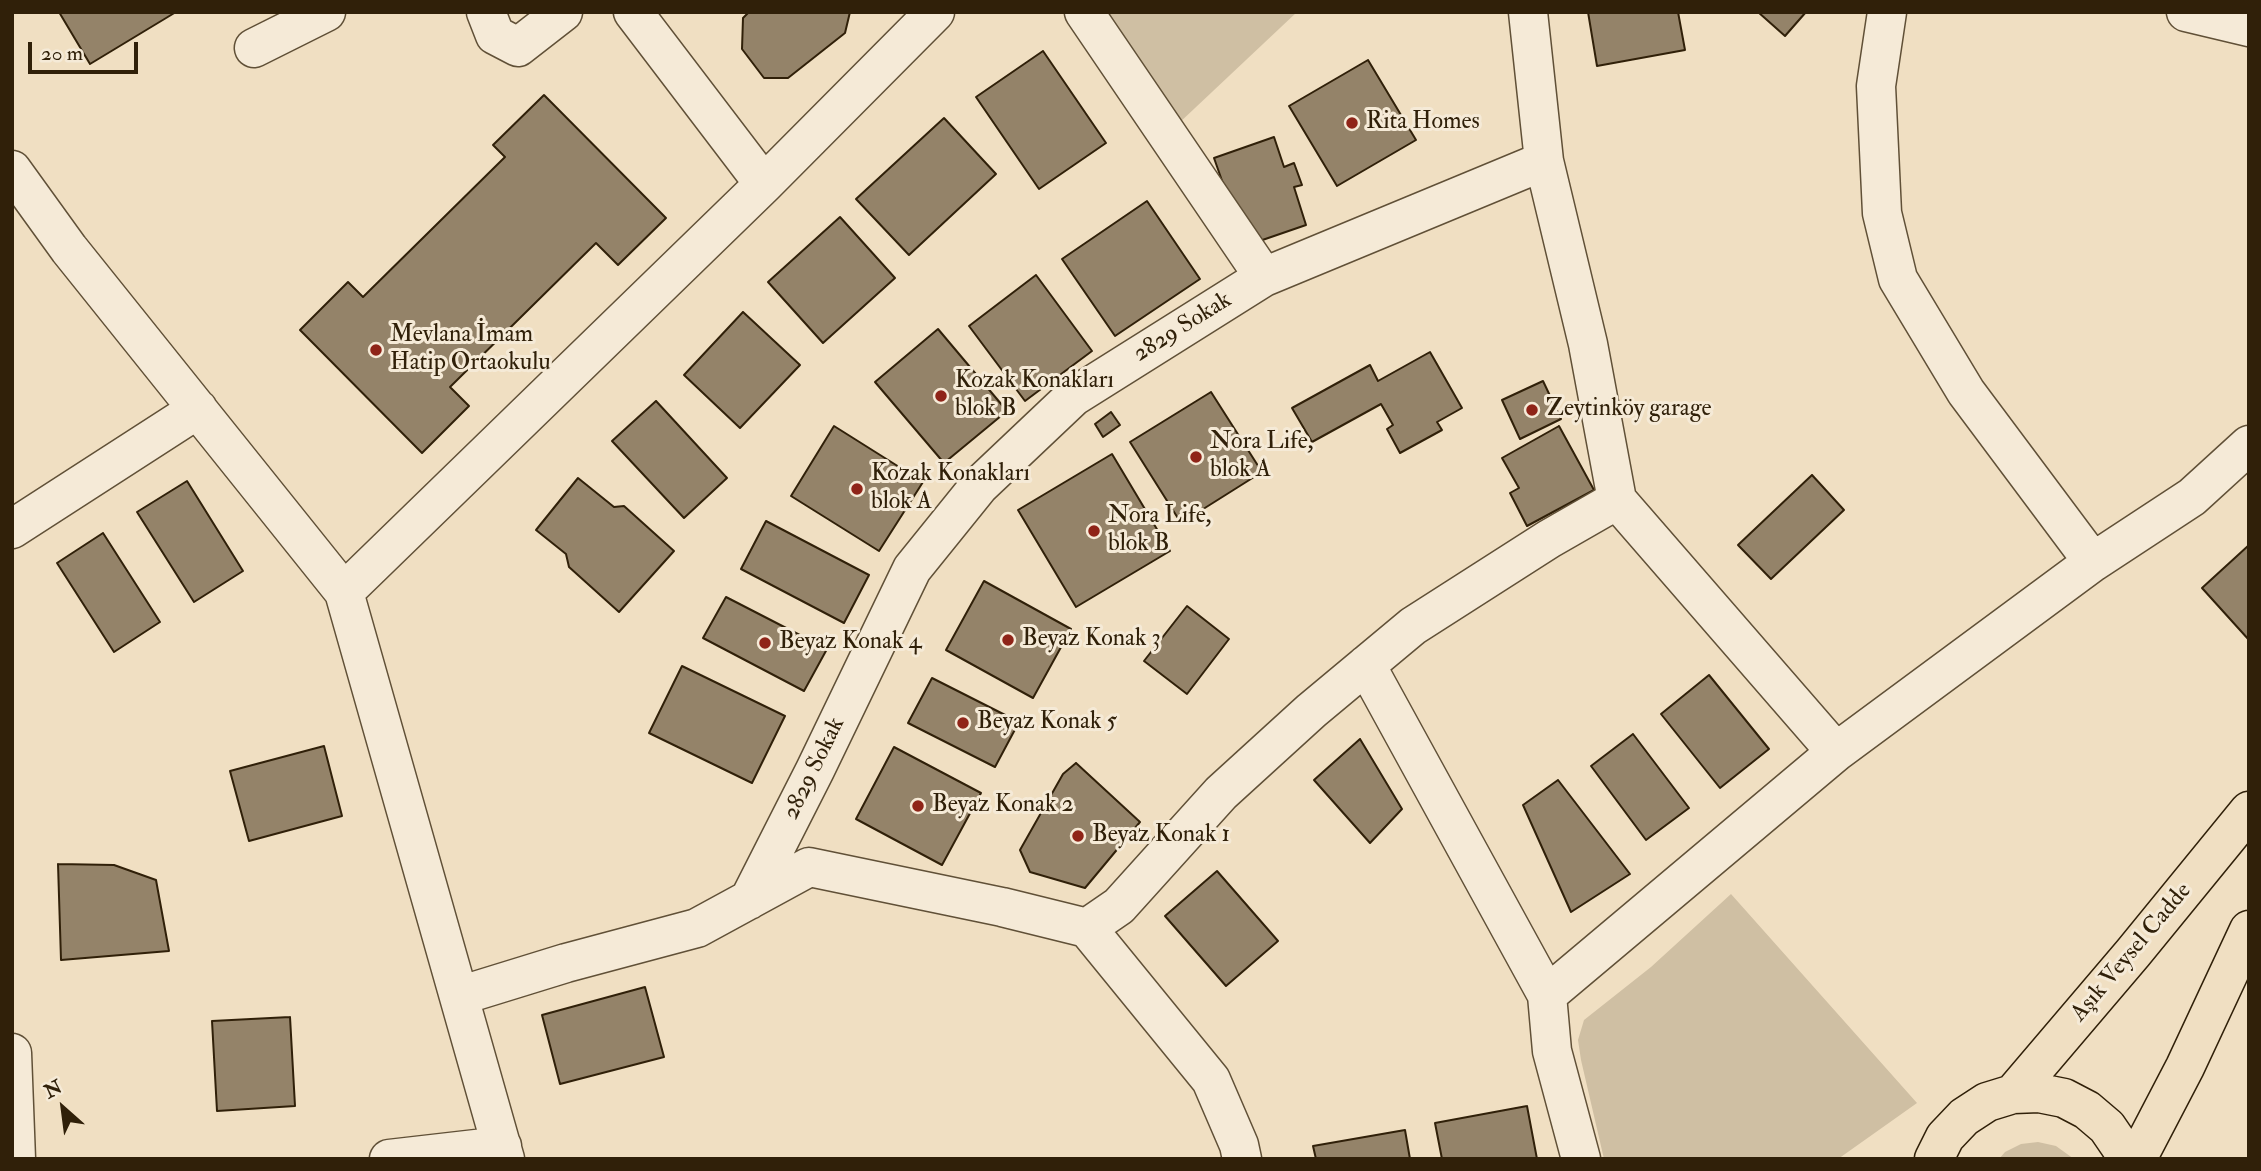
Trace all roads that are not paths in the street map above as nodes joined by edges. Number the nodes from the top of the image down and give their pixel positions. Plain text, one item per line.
1 (326, 12) edge
2 (486, 12) edge
3 (563, 12) edge
4 (633, 12) edge
5 (935, 12) edge
6 (1084, 12) edge
7 (1528, 12) edge
8 (1887, 12) edge
9 (2186, 12) edge
10 (2249, 27) edge
11 (254, 48) dead end
12 (1544, 161) junction
13 (12, 170) edge
14 (764, 184) junction
15 (1264, 277) junction
16 (198, 409) junction
17 (2249, 445) edge
18 (1617, 500) junction
19 (12, 529) edge
20 (2093, 562) junction
21 (344, 592) junction
22 (1366, 665) junction
23 (1836, 752) junction
24 (2249, 811) edge
25 (749, 900) junction
26 (1087, 928) junction
27 (2249, 930) edge
28 (1547, 995) junction
29 (459, 996) junction
30 (12, 1054) edge
31 (2013, 1094) junction
32 (504, 1152) edge
33 (16, 1159) edge
34 (389, 1159) edge
35 (1242, 1159) edge
36 (1581, 1159) edge
37 (1934, 1159) edge
38 (2126, 1159) edge
39 (2137, 1159) edge

1 - 11 street
2 - 3 street
4 - 14 street
5 - 14 street
6 - 15 street
7 - 12 street
8 - 20 street
9 - 10 street
12 - 15 street, 2829 Sokak
12 - 18 street
13 - 16 street
14 - 21 street
15 - 25 street, 2829 Sokak
16 - 19 street
16 - 21 street
17 - 20 street
18 - 22 street
18 - 23 street
20 - 23 street
21 - 29 street
22 - 26 street
22 - 28 street
23 - 28 street
24 - 31 main road, Aşık Veysel Cadde
25 - 26 street
25 - 29 street
26 - 35 street
27 - 39 main road
28 - 36 street
29 - 32 street
30 - 33 street
31 - 37 main road
31 - 38 main road
32 - 34 street

